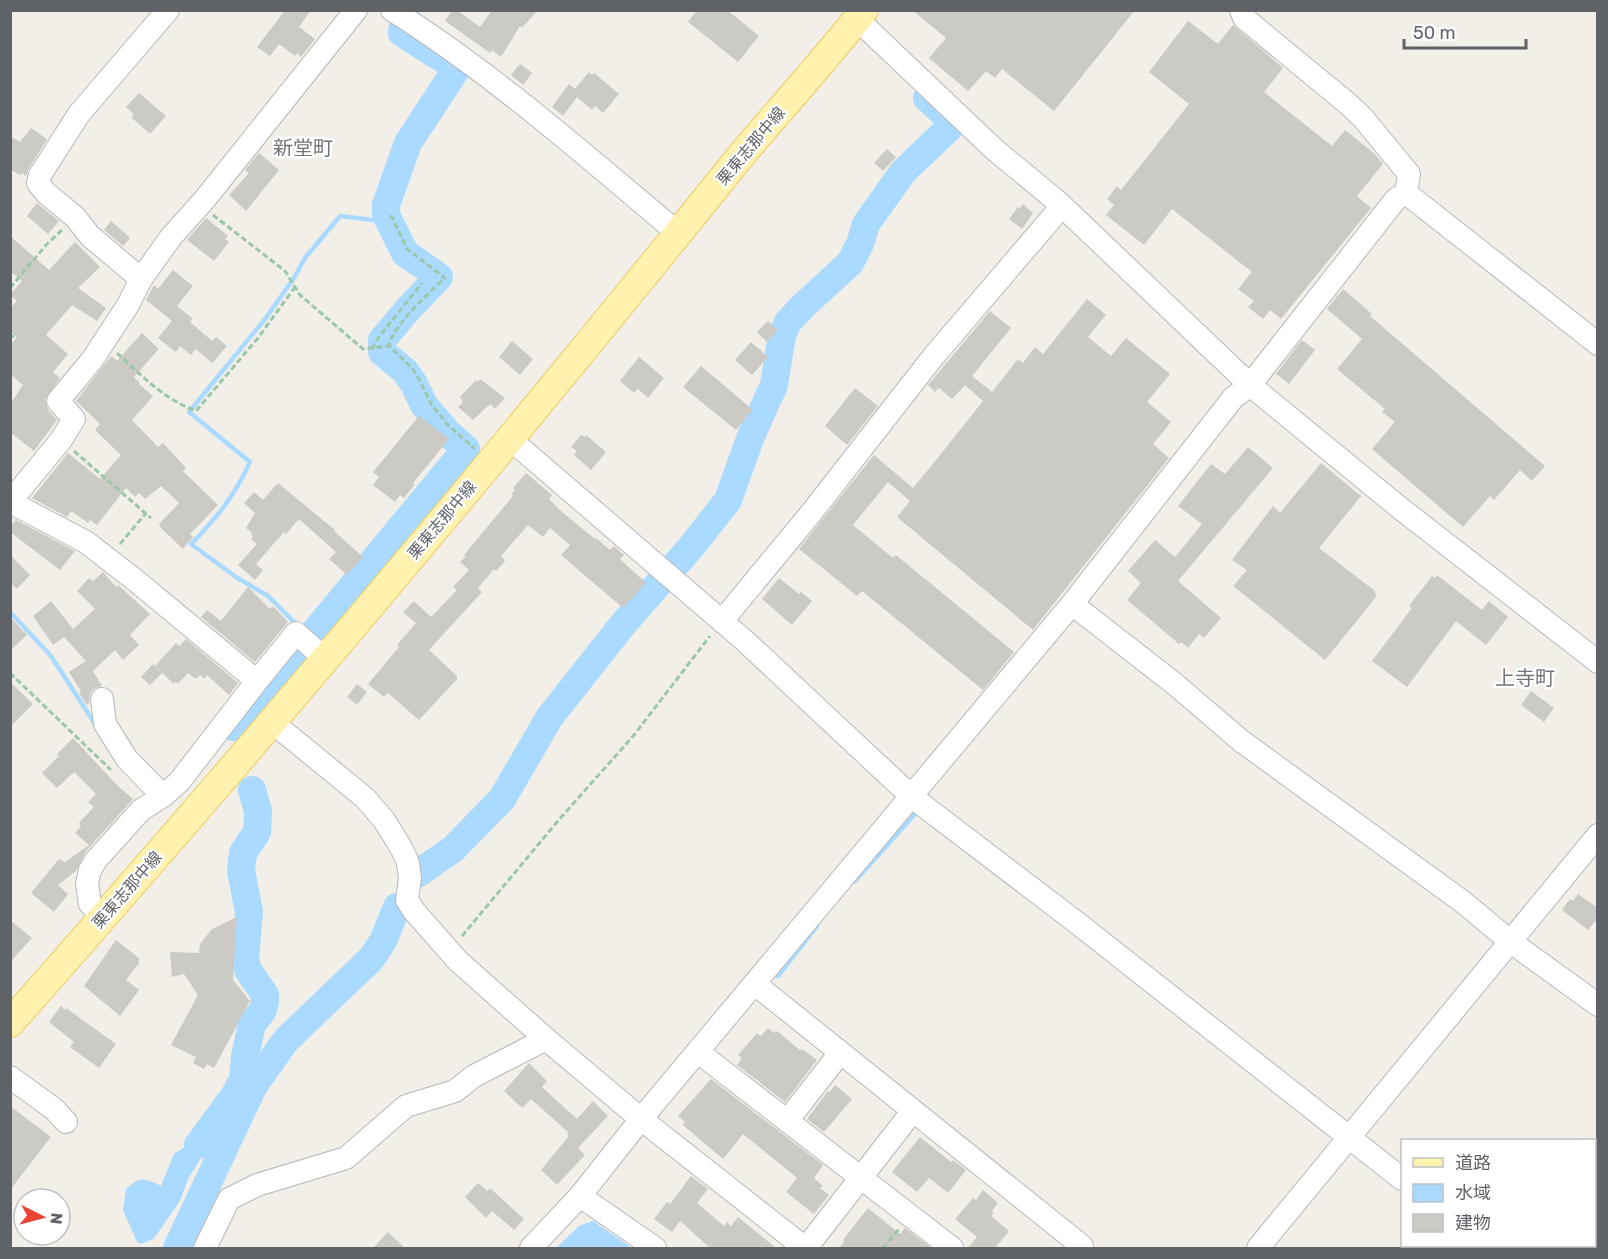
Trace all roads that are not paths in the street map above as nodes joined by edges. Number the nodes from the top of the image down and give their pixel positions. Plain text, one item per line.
1 (168, 10) edge
2 (356, 10) edge
3 (392, 10) edge
4 (1241, 10) edge
5 (860, 15) edge
6 (1406, 193) junction
7 (1062, 206) junction
8 (679, 234) junction
9 (141, 279) junction
10 (1598, 344) edge
11 (1250, 385) junction
12 (510, 439) junction
13 (10, 502) edge
14 (1072, 604) junction
15 (722, 621) junction
16 (326, 659) junction
17 (1598, 662) edge
18 (257, 681) junction
19 (102, 699) dead end
20 (272, 722) junction
21 (163, 796) junction
22 (912, 797) junction
23 (1598, 835) edge
24 (105, 916) junction
25 (1511, 942) junction
26 (755, 984) junction
27 (1598, 1005) edge
28 (10, 1023) edge
29 (546, 1039) junction
30 (698, 1052) junction
31 (840, 1053) junction
32 (10, 1077) edge
33 (912, 1112) junction
34 (641, 1119) junction
35 (787, 1121) junction
36 (66, 1122) dead end
37 (1350, 1138) junction
38 (860, 1178) junction
39 (1401, 1178) edge
40 (580, 1196) junction
41 (205, 1248) edge
42 (531, 1248) edge
43 (655, 1248) edge
44 (806, 1248) edge
45 (950, 1248) edge
46 (1082, 1248) edge
47 (1258, 1248) edge

1 - 9 street
2 - 9 street
3 - 8 street
4 - 6 street
5 - 7 street
5 - 8 main road, 栗東志那中線
6 - 10 street
6 - 11 street
7 - 11 street
7 - 15 street
8 - 12 main road, 栗東志那中線
9 - 13 street
11 - 14 street
11 - 17 street
12 - 15 street
12 - 16 main road, 栗東志那中線
13 - 18 street
14 - 22 street
14 - 25 street
15 - 22 street
16 - 18 street
16 - 20 main road, 栗東志那中線
18 - 21 street
19 - 21 street
20 - 24 main road, 栗東志那中線
20 - 29 street
21 - 24 street
22 - 26 street
22 - 37 street
23 - 25 street
24 - 28 main road, 栗東志那中線
25 - 27 street
25 - 37 street
26 - 30 street
26 - 31 street
29 - 34 street
29 - 41 street
30 - 34 street
30 - 35 street
31 - 33 street
31 - 35 street
32 - 36 street
33 - 38 street
33 - 46 street
34 - 40 street
34 - 44 street
35 - 38 street
37 - 39 street
37 - 47 street
38 - 44 street
38 - 45 street
40 - 42 street
40 - 43 street

